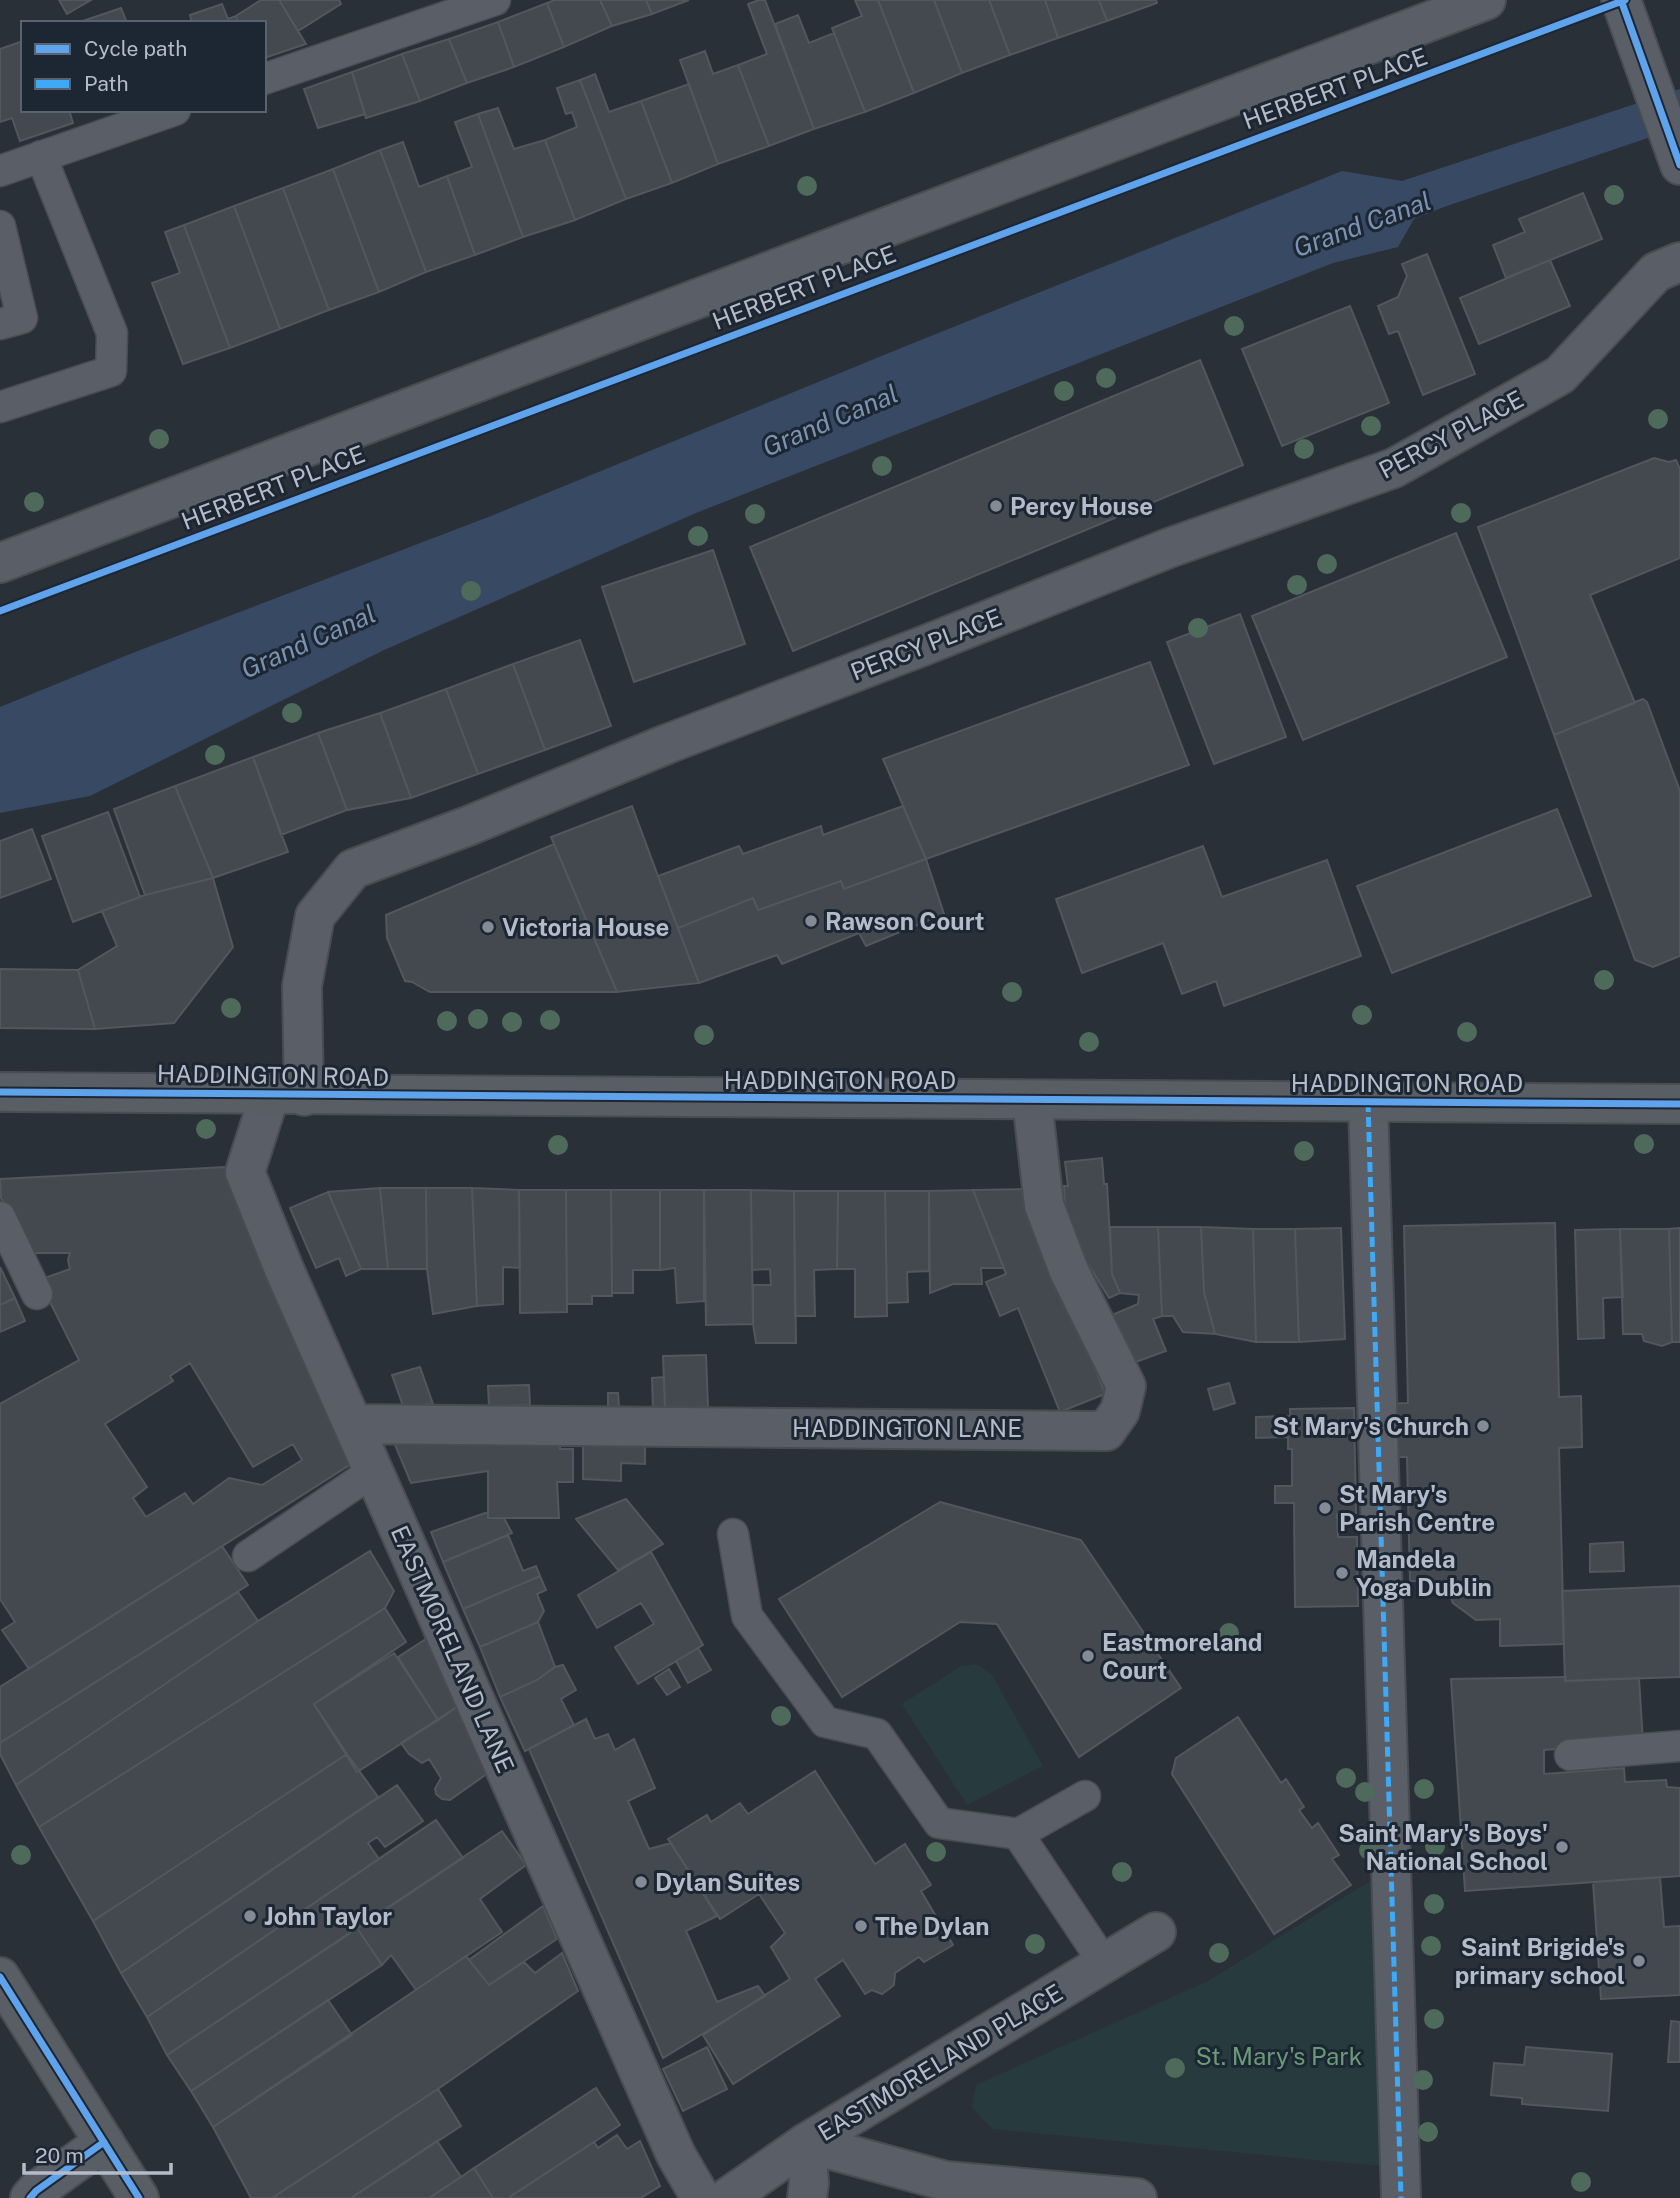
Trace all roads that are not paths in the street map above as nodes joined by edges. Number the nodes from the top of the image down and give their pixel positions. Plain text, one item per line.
1 (495, 0) edge
2 (1486, 0) edge
3 (1621, 0) edge
4 (266, 78) edge
5 (169, 112) edge
6 (41, 156) junction
7 (1680, 165) edge
8 (0, 171) edge
9 (0, 226) edge
10 (1680, 262) edge
11 (11, 321) edge
12 (0, 407) edge
13 (0, 563) edge
14 (0, 1092) edge
15 (287, 1095) junction
16 (1032, 1100) junction
17 (1368, 1102) junction
18 (1680, 1104) edge
19 (0, 1217) edge
20 (37, 1294) dead end
21 (354, 1424) junction
22 (374, 1471) junction
23 (733, 1534) dead end
24 (248, 1556) dead end
25 (1680, 1746) edge
26 (1570, 1755) dead end
27 (1085, 1796) dead end
28 (1018, 1834) junction
29 (1156, 1932) dead end
30 (1104, 1963) junction
31 (0, 1977) edge
32 (104, 2142) junction
33 (806, 2143) junction
34 (30, 2198) edge
35 (139, 2198) edge
36 (701, 2198) edge
37 (727, 2198) edge
38 (807, 2198) edge
39 (1137, 2198) edge
40 (1401, 2198) edge

1 - 4 lane
2 - 13 street, HERBERT PLACE
3 - 7 street
5 - 6 lane
6 - 8 lane
6 - 12 lane
9 - 11 lane
10 - 15 street, PERCY PLACE
14 - 15 main road, HADDINGTON ROAD
15 - 16 main road, HADDINGTON ROAD
15 - 21 street, EASTMORELAND LANE
16 - 17 main road, HADDINGTON ROAD
16 - 21 street, HADDINGTON LANE
17 - 18 main road, HADDINGTON ROAD
17 - 40 street
19 - 20 lane
21 - 22 street, EASTMORELAND LANE
22 - 24 lane
22 - 36 street, EASTMORELAND LANE
23 - 28 lane
25 - 26 lane
27 - 28 lane
28 - 30 lane
29 - 30 street, EASTMORELAND PLACE
30 - 33 street, EASTMORELAND PLACE
31 - 32 main road
32 - 34 street
32 - 35 main road
33 - 37 street, EASTMORELAND PLACE
33 - 38 street
33 - 39 street

